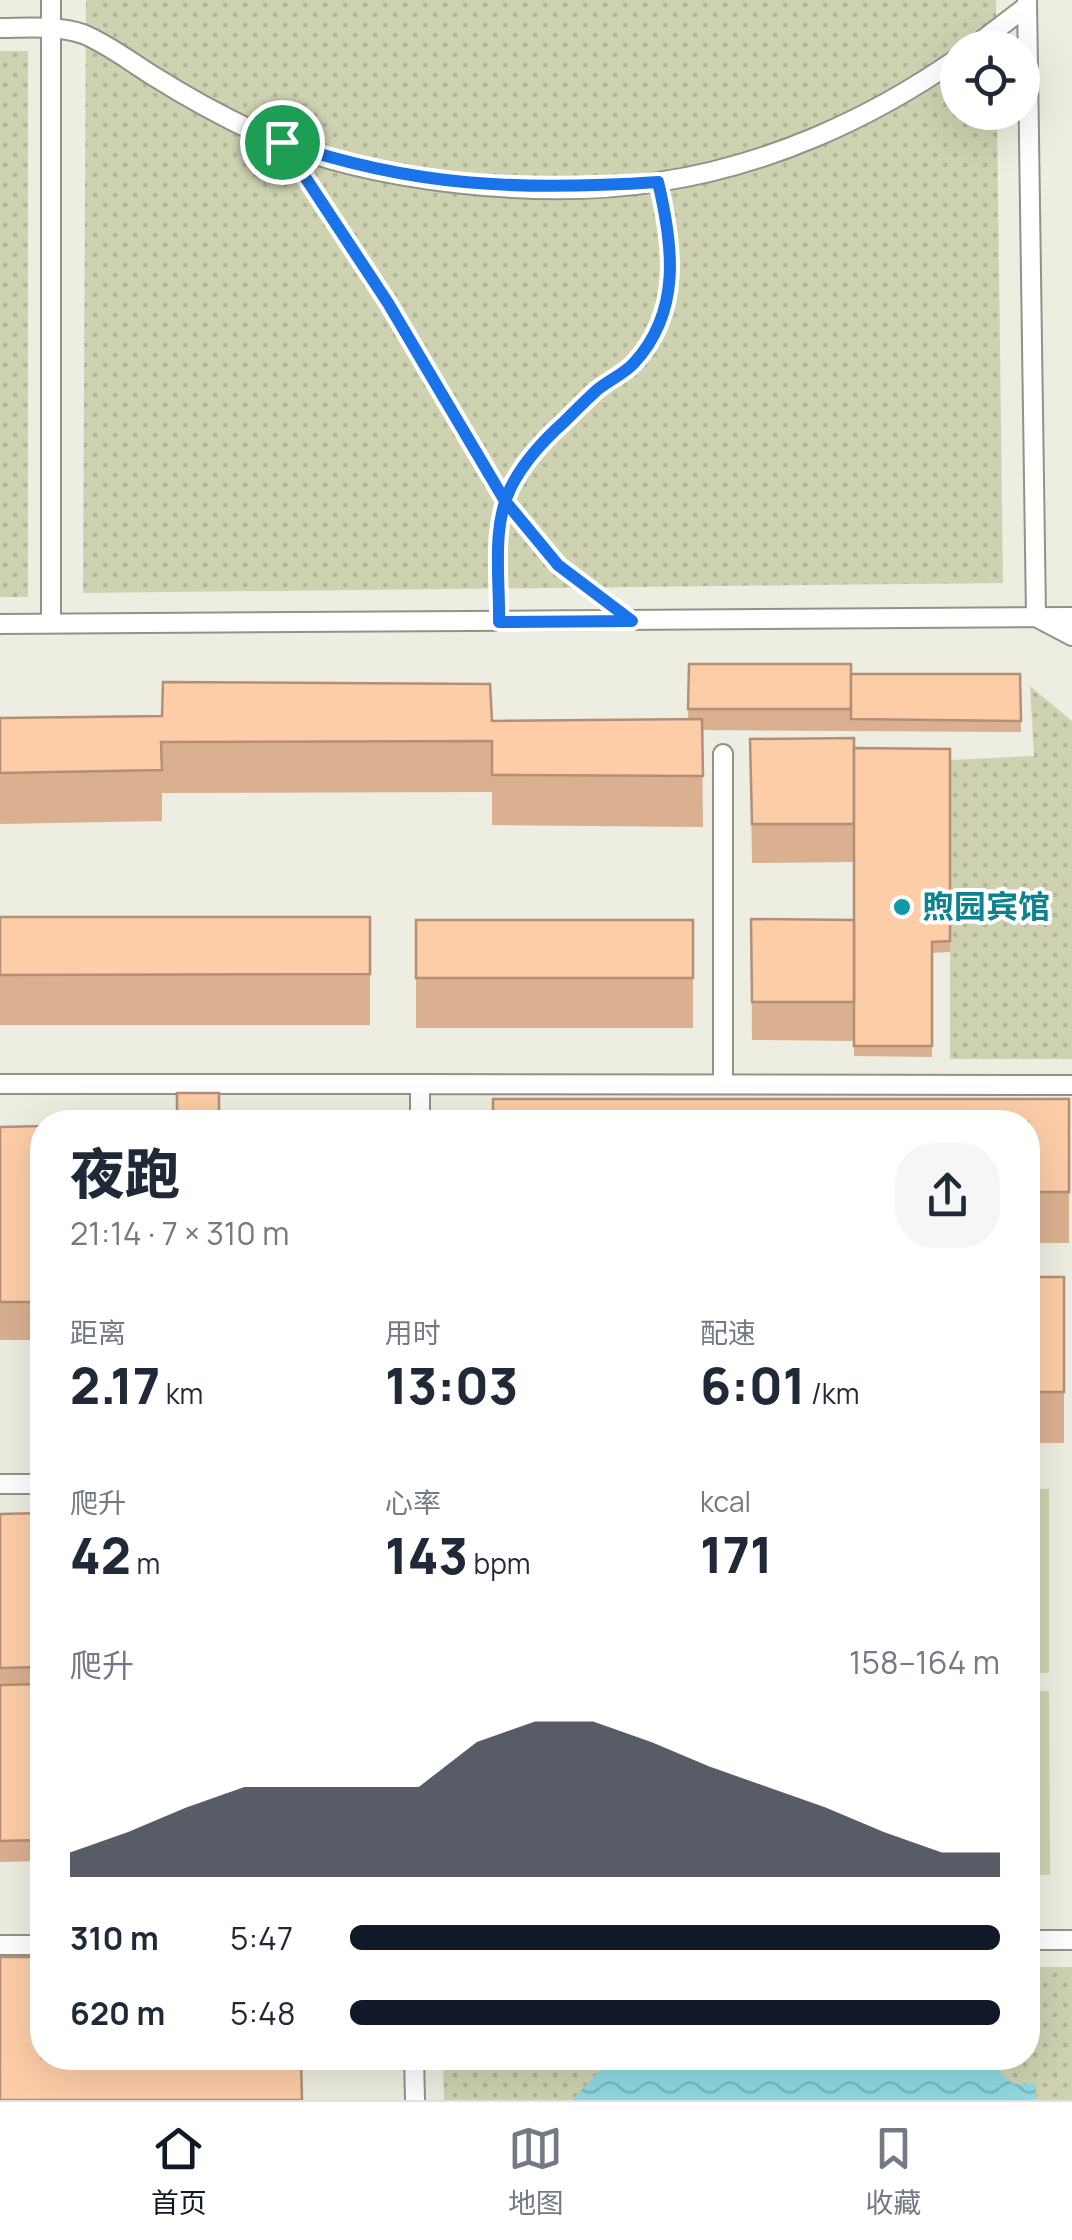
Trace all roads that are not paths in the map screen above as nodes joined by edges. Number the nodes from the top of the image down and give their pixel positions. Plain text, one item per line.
1 (51, 0) edge
2 (1026, 3) edge
3 (0, 28) edge
4 (51, 28) junction
5 (994, 30) edge
6 (940, 69) edge
7 (1036, 616) junction
8 (1072, 617) edge
9 (52, 622) junction
10 (0, 624) edge
11 (1072, 636) edge
12 (723, 754) dead end
13 (0, 1084) edge
14 (420, 1084) junction
15 (723, 1084) junction
16 (1072, 1085) edge
17 (420, 1110) edge
18 (0, 1484) edge
19 (30, 1484) edge
20 (1040, 1940) edge
21 (1072, 1940) edge
22 (0, 1945) edge
23 (30, 1945) edge
24 (414, 2070) edge
25 (414, 2100) edge

1 - 4 lane
2 - 5 lane
2 - 7 lane
3 - 4 lane
4 - 6 lane
4 - 9 lane
7 - 8 lane
7 - 9 lane
7 - 11 lane
9 - 10 lane
12 - 15 lane
13 - 14 lane
14 - 15 lane
14 - 17 lane
15 - 16 lane
18 - 19 lane
20 - 21 lane
22 - 23 lane
24 - 25 lane

